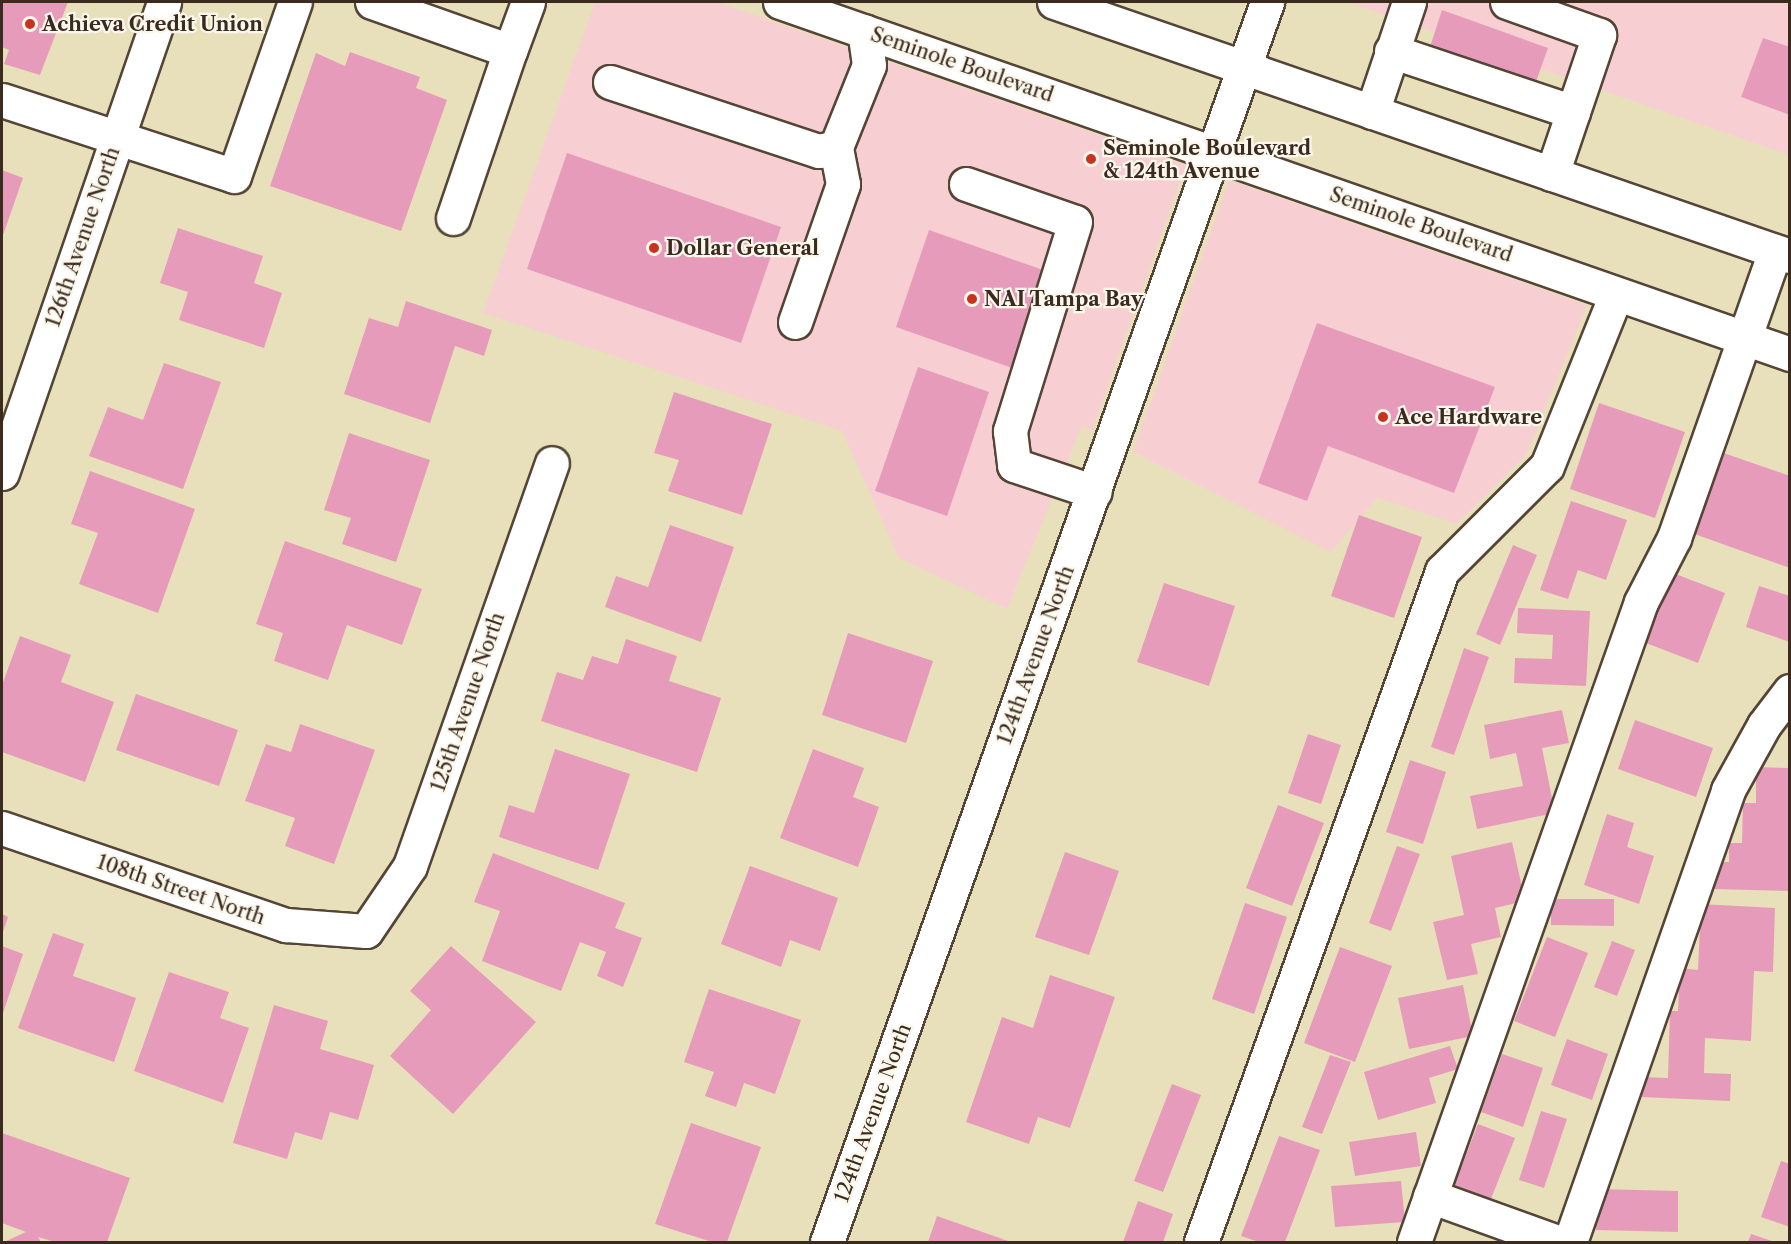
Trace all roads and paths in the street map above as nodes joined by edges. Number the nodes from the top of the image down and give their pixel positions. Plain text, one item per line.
1 (164, 2) edge
2 (296, 2) edge
3 (372, 2) edge
4 (528, 2) edge
5 (780, 2) edge
6 (1054, 2) edge
7 (1267, 2) edge
8 (1409, 2) edge
9 (1507, 2) edge
10 (864, 30) junction
11 (510, 51) junction
12 (1391, 51) junction
13 (1244, 68) junction
14 (610, 82) dead end
15 (2, 100) edge
16 (1372, 112) junction
17 (1573, 112) junction
18 (117, 139) junction
19 (836, 147) junction
20 (1214, 153) junction
21 (1552, 174) junction
22 (966, 184) dead end
23 (453, 218) dead end
24 (1782, 253) edge
25 (1616, 294) junction
26 (795, 322) dead end
27 (1743, 338) junction
28 (1790, 354) edge
29 (552, 463) dead end
30 (2, 473) edge
31 (1095, 492) junction
32 (1790, 692) edge
33 (2, 828) edge
34 (366, 931) joint
35 (1430, 1196) junction
36 (827, 1242) edge
37 (1201, 1242) edge
38 (1414, 1242) edge
39 (1558, 1242) edge
40 (1570, 1242) edge

1 - 18 street, 126th Avenue North
2 - 18 street
3 - 11 street
4 - 11 street
5 - 10 street, Seminole Boulevard
6 - 13 street
7 - 13 street, 124th Avenue North
8 - 12 street
9 - 17 street
10 - 19 street
10 - 20 street, Seminole Boulevard
11 - 23 street
12 - 16 street
12 - 17 street
13 - 16 street
13 - 20 street, 124th Avenue North
14 - 19 street
15 - 18 street
16 - 21 street
17 - 21 street
18 - 30 street, 126th Avenue North
19 - 26 street
20 - 25 street, Seminole Boulevard
20 - 31 street, 124th Avenue North
21 - 24 street
22 - 31 street
24 - 27 street
25 - 27 street, Seminole Boulevard
25 - 37 street
27 - 28 street, Seminole Boulevard
27 - 35 street
29 - 34 street, 125th Avenue North
31 - 36 street, 124th Avenue North
32 - 40 street
33 - 34 street, 108th Street North
35 - 38 street
35 - 39 street

